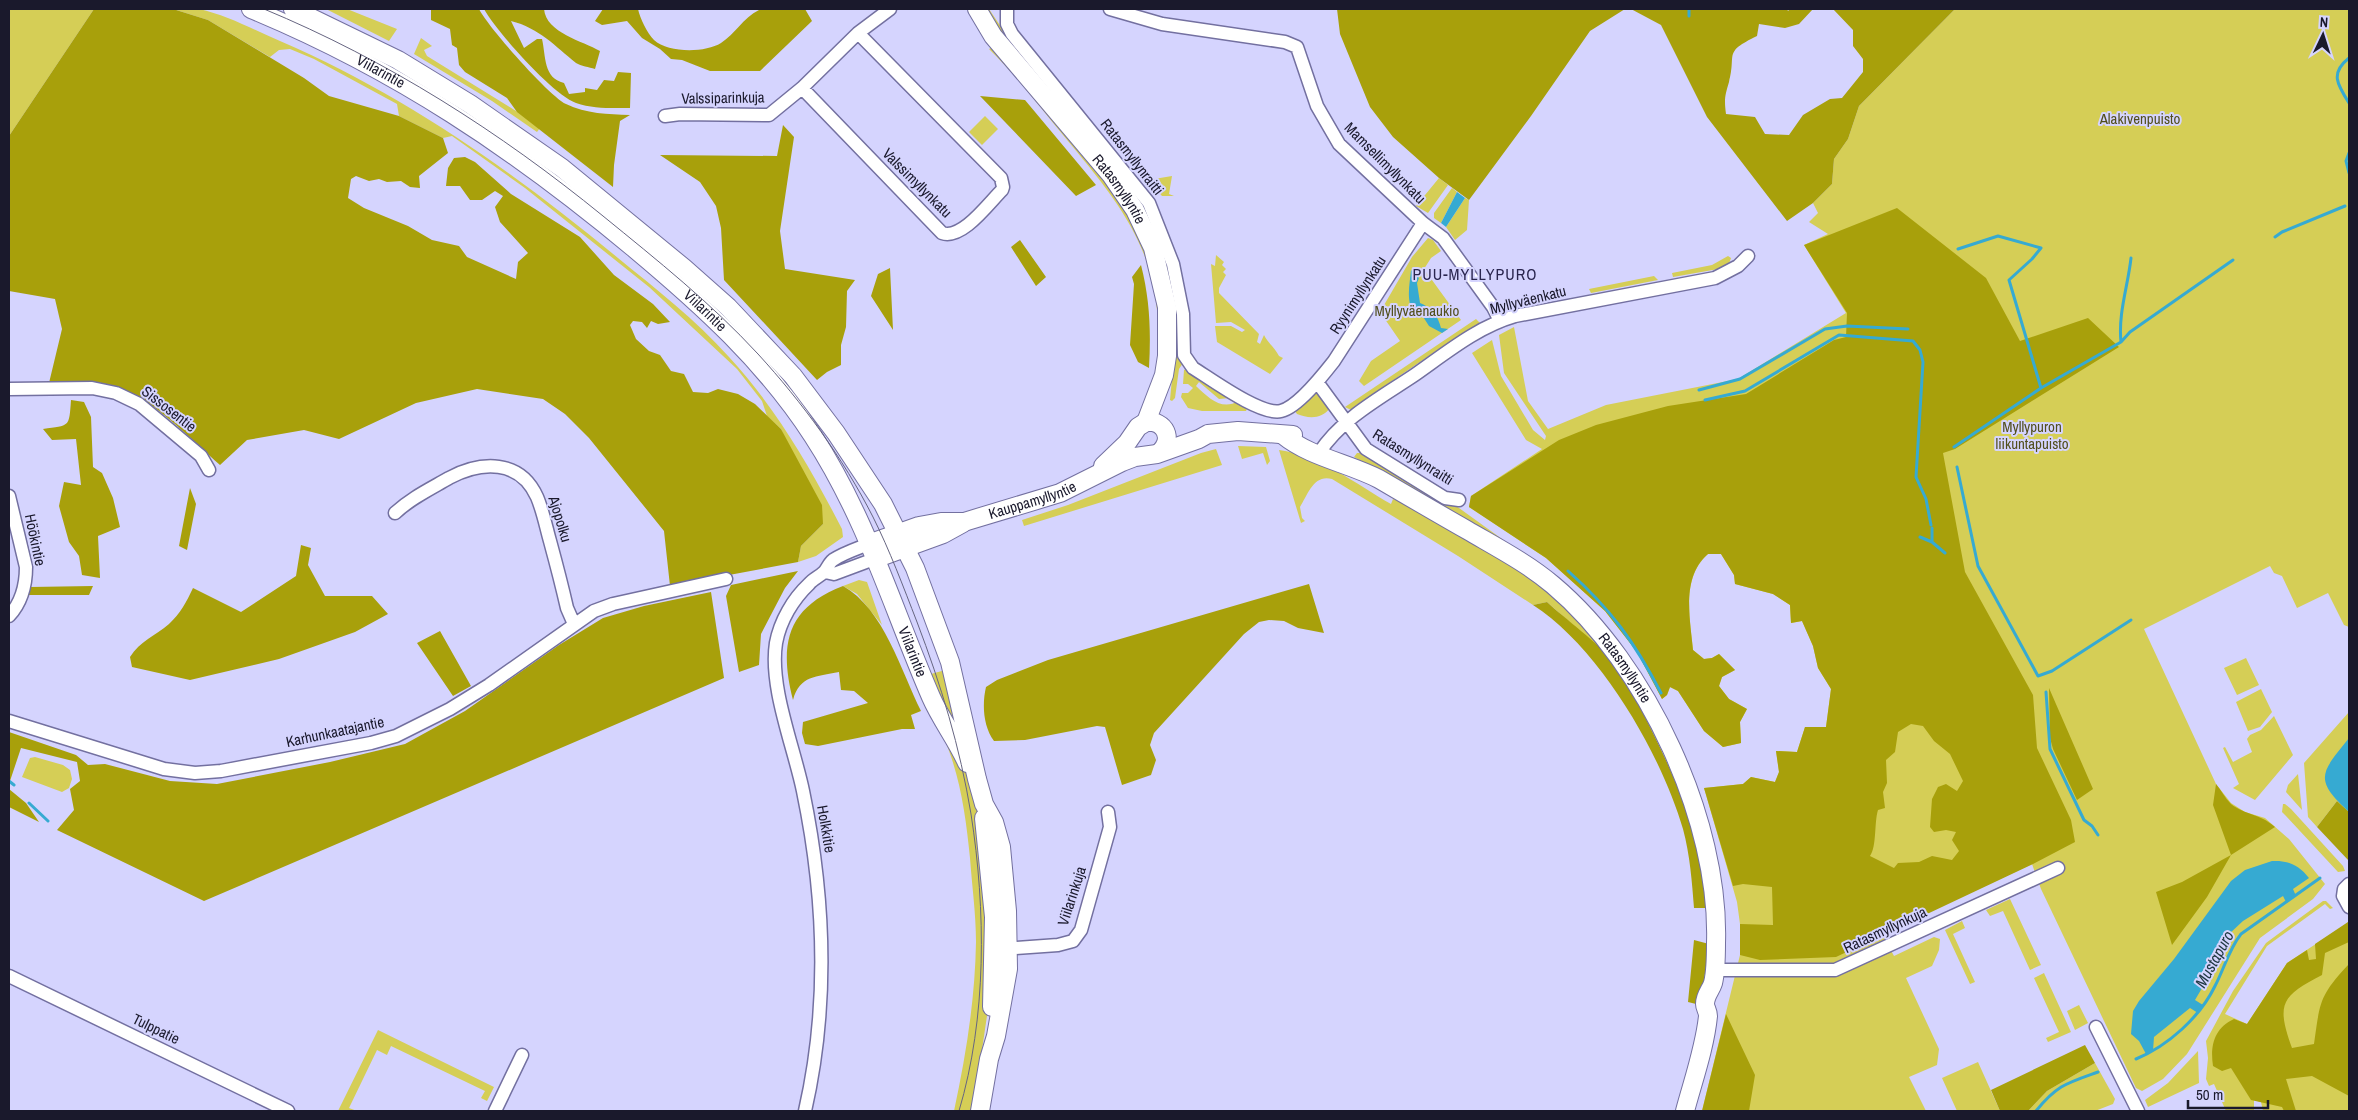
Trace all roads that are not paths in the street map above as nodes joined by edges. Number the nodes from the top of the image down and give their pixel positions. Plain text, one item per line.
1 (251, 9) edge
2 (293, 9) edge
3 (890, 9) edge
4 (963, 9) edge
5 (977, 9) edge
6 (1007, 9) edge
7 (1110, 9) edge
8 (858, 33) junction
9 (993, 36) junction
10 (802, 88) junction
11 (665, 116) dead end
12 (1423, 223) junction
13 (1748, 256) dead end
14 (1500, 321) junction
15 (1316, 382) junction
16 (9, 389) edge
17 (1346, 423) junction
18 (1152, 428) junction
19 (1208, 434) junction
20 (1321, 449) junction
21 (1154, 454) junction
22 (209, 470) dead end
23 (1096, 474) junction
24 (9, 496) edge
25 (1459, 500) dead end
26 (395, 513) dead end
27 (902, 540) junction
28 (874, 550) junction
29 (726, 579) dead end
30 (9, 616) edge
31 (574, 624) junction
32 (9, 721) edge
33 (977, 779) junction
34 (1108, 812) dead end
35 (2058, 868) dead end
36 (2349, 884) edge
37 (2349, 907) edge
38 (1002, 949) junction
39 (9, 976) edge
40 (1713, 977) junction
41 (2096, 1027) dead end
42 (522, 1055) dead end
43 (288, 1111) edge
44 (494, 1111) edge
45 (804, 1111) edge
46 (980, 1111) edge
47 (1685, 1111) edge
48 (2138, 1111) edge

1 - 28 main road, Viilarintie
2 - 27 main road, Viilarintie
3 - 8 street
4 - 9 main road, Ratasmyllyntie
5 - 9 main road, Ratasmyllyntie
6 - 15 street, Ratasmyllynraitti
7 - 12 street, Mamsellimyllynkatu
8 - 10 street
8 - 10 street, Valssimyllynkatu
9 - 18 main road, Ratasmyllyntie
10 - 11 street, Valssiparinkuja
12 - 14 street, Mamsellimyllynkatu
12 - 15 street, Ryynimyllynkatu
13 - 14 street, Myllyväenkatu
14 - 17 street, Myllyväenkatu
15 - 17 street, Ratasmyllynraitti
16 - 22 street, Sissosentie
17 - 20 street, Myllyväenkatu
17 - 25 street, Ratasmyllynraitti
18 - 19 main road, Ratasmyllyntie
18 - 21 main road
18 - 21 main road
18 - 23 main road, Kauppamyllyntie
19 - 20 main road, Ratasmyllyntie
19 - 21 main road, Ratasmyllyntie
20 - 40 main road, Ratasmyllyntie
21 - 23 main road, Kauppamyllyntie
23 - 27 main road, Kauppamyllyntie
24 - 30 street, Höökintie
26 - 31 street, Ajopolku
27 - 28 main road, Kauppamyllyntie
27 - 33 main road, Viilarintie
28 - 33 main road, Viilarintie
28 - 45 street, Holkkitie
29 - 31 street, Karhunkaatajantie
31 - 32 street, Karhunkaatajantie
33 - 38 main road, Viilarintie
34 - 38 street, Viilarinkuja
35 - 40 street, Ratasmyllynkuja
36 - 37 street
38 - 46 main road, Viilarintie
39 - 43 street, Tulppatie
40 - 47 main road, Ratasmyllyntie
41 - 48 street
42 - 44 street

